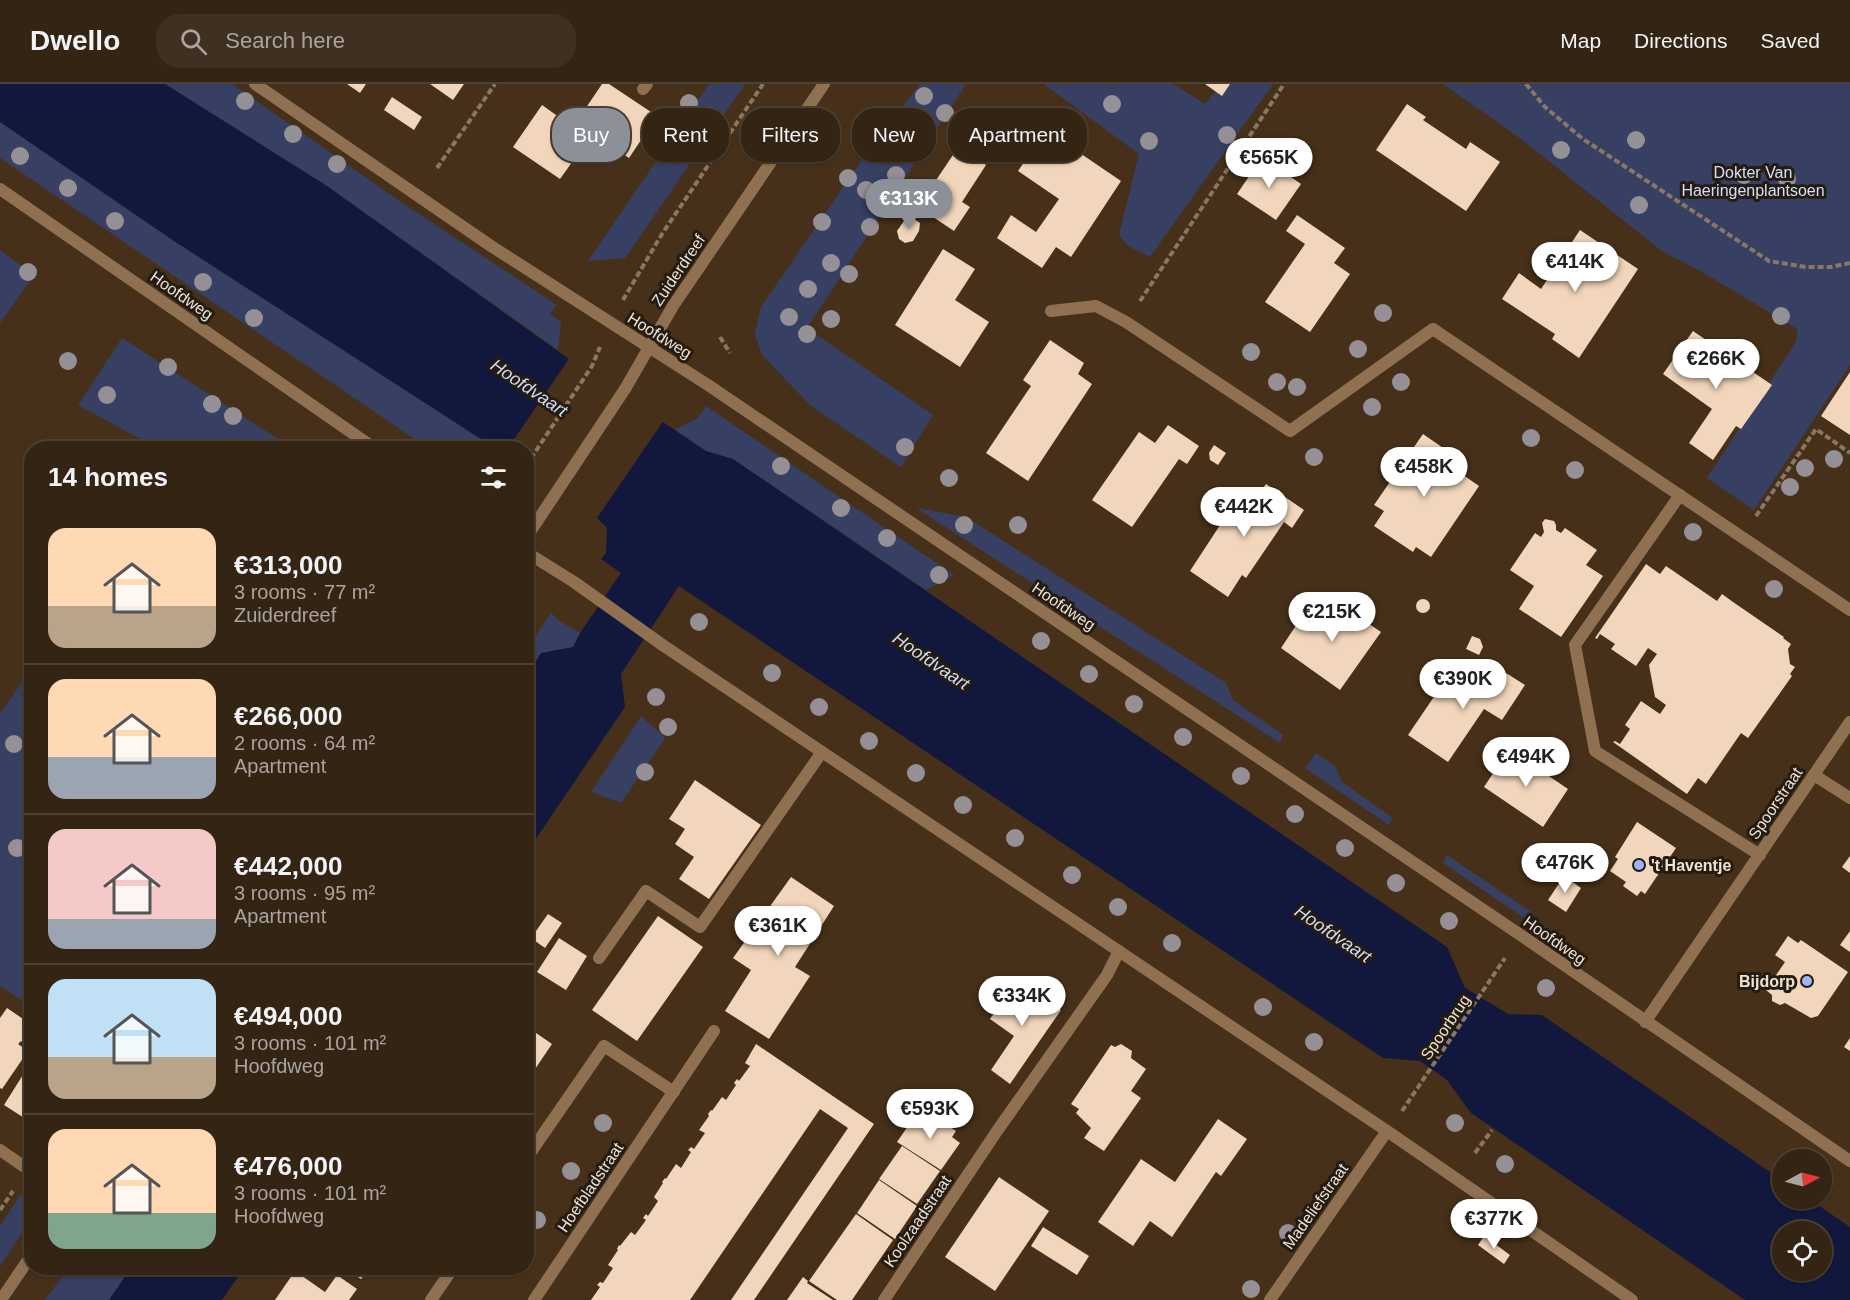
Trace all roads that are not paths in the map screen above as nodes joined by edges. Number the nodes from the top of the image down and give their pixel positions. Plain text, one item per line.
1 (255, 84) edge
2 (824, 84) edge
3 (0, 189) edge
4 (1051, 311) dead end
5 (649, 348) junction
6 (364, 441) edge
7 (1680, 495) junction
8 (534, 527) edge
9 (534, 557) edge
10 (1850, 610) edge
11 (1850, 722) edge
12 (822, 752) junction
13 (1814, 775) junction
14 (1850, 798) edge
15 (1760, 855) junction
16 (1119, 951) junction
17 (599, 958) dead end
18 (1645, 1022) junction
19 (714, 1031) dead end
20 (674, 1092) junction
21 (1388, 1131) junction
22 (534, 1147) edge
23 (0, 1150) edge
24 (1850, 1161) edge
25 (24, 1166) edge
26 (24, 1266) edge
27 (448, 1275) edge
28 (1, 1300) edge
29 (431, 1300) edge
30 (534, 1300) edge
31 (884, 1300) edge
32 (1270, 1300) edge
33 (1632, 1300) edge

1 - 5 street, Hoofdweg
2 - 5 street, Zuiderdreef
3 - 6 street, Hoofdweg
4 - 7 street
5 - 8 street, Zuiderdreef
5 - 18 street, Hoofdweg
7 - 10 street
7 - 15 street
9 - 12 street
11 - 13 street, Spoorstraat
12 - 16 street
12 - 17 street
13 - 14 street
13 - 15 street, Spoorstraat
15 - 18 street, Spoorstraat
16 - 21 street
16 - 31 street, Koolzaadstraat
18 - 24 street, Hoofdweg
19 - 20 street, Hoefbladstraat
20 - 22 street
20 - 30 street, Hoefbladstraat
21 - 32 street, Madeliefstraat
21 - 33 street
23 - 25 street
26 - 28 street
27 - 29 street

